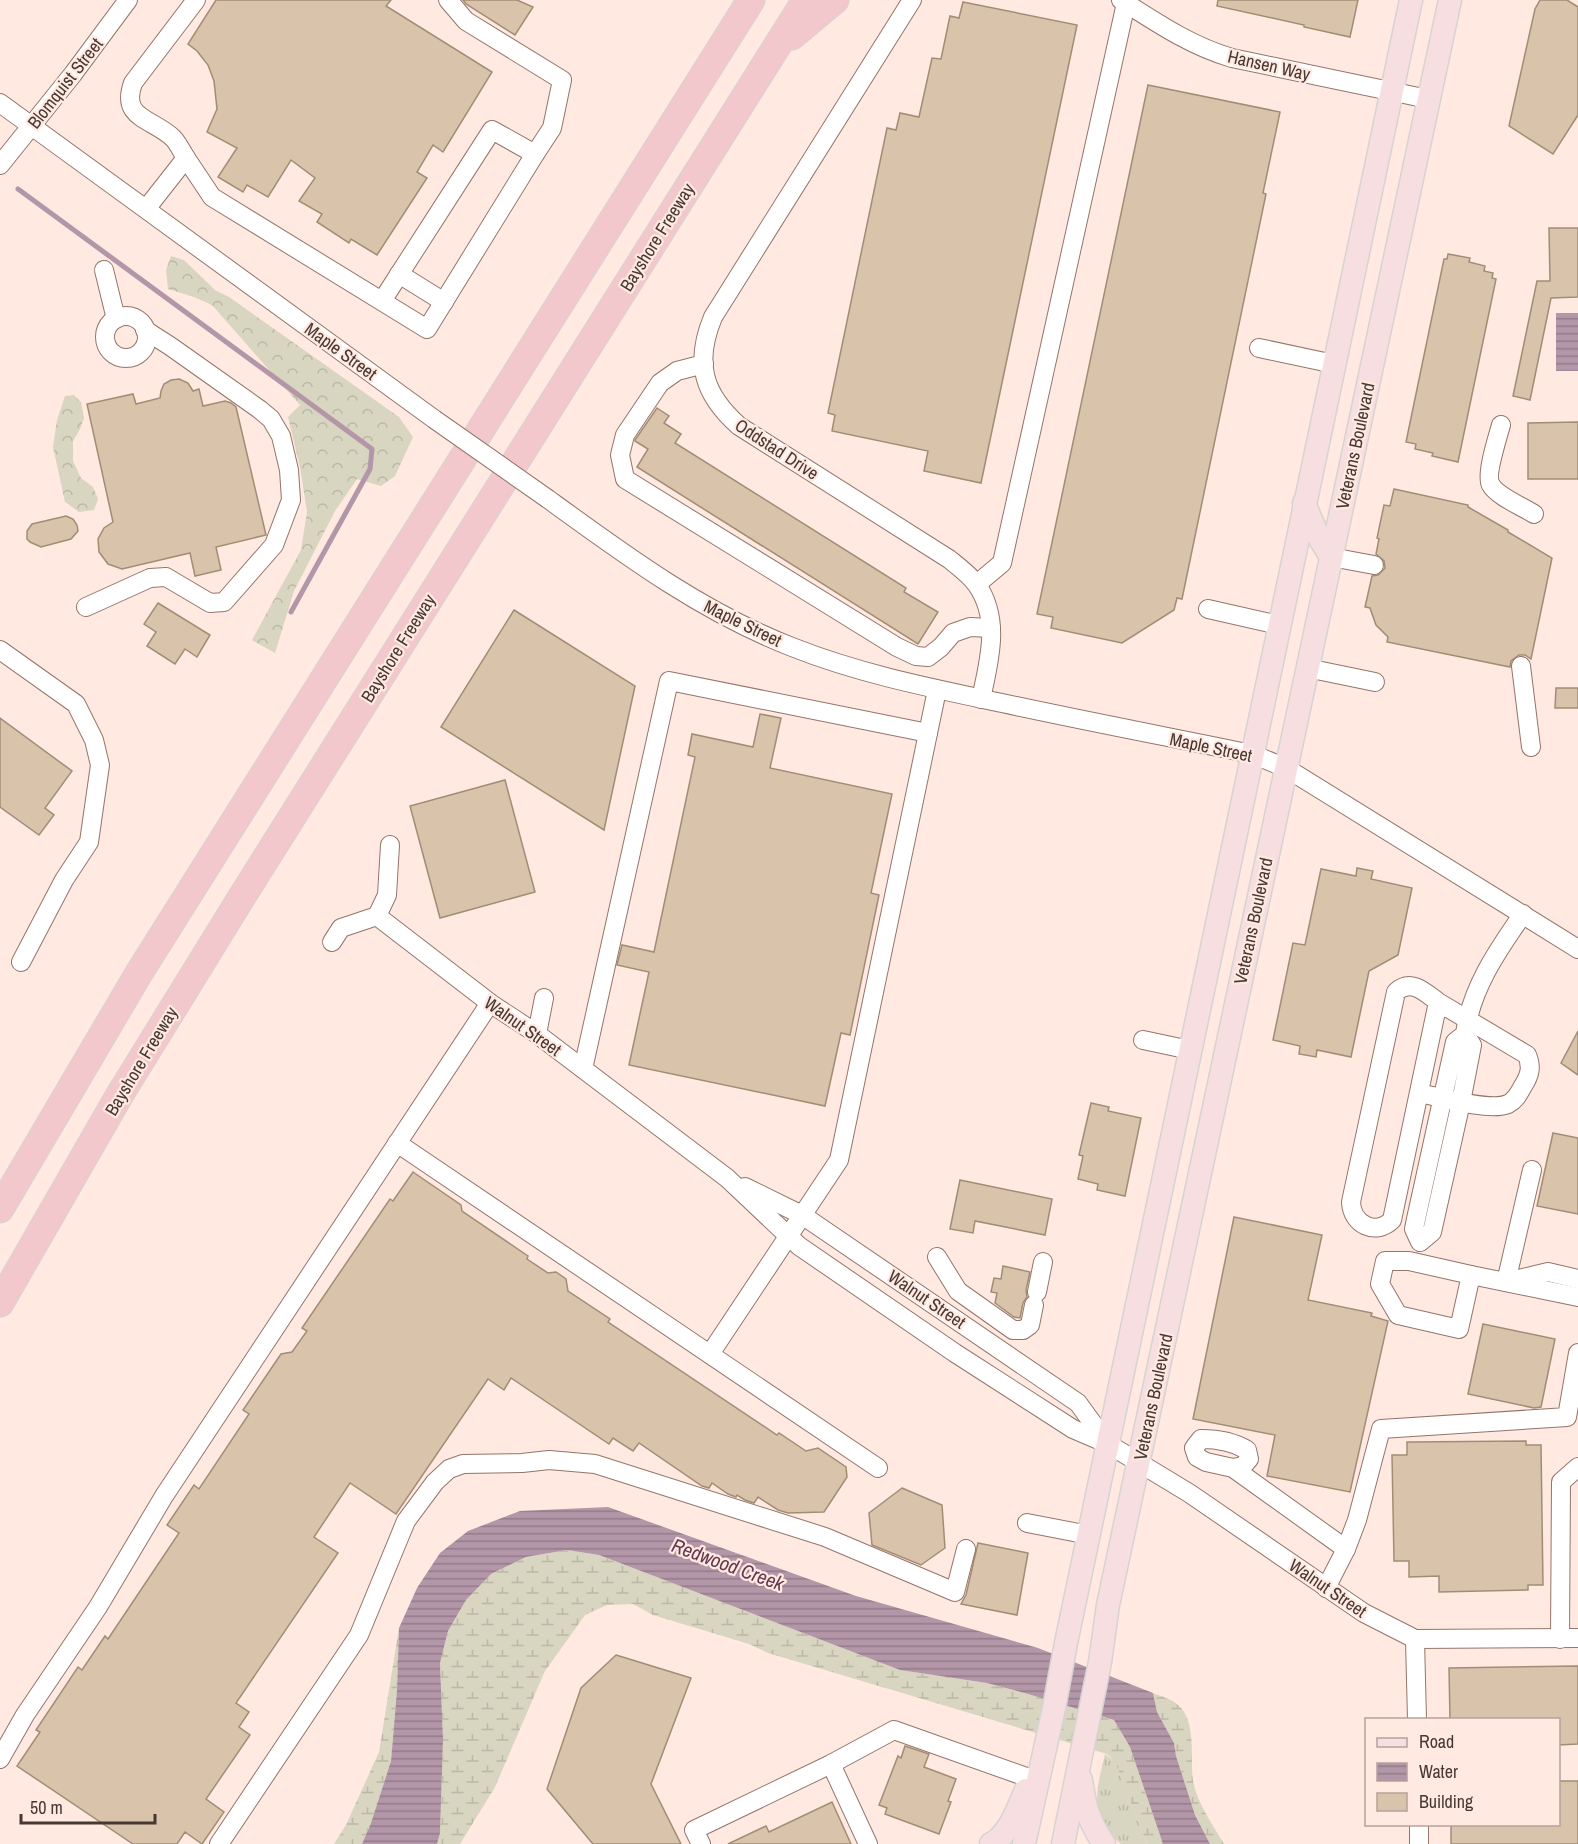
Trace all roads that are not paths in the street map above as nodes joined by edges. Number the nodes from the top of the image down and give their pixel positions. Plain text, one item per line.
1 (128, 0) edge
2 (196, 0) edge
3 (448, 0) edge
4 (749, 0) edge
5 (806, 0) edge
6 (835, 0) edge
7 (912, 0) edge
8 (1411, 0) edge
9 (1450, 0) edge
10 (1130, 3) edge
11 (771, 55) junction
12 (1391, 91) junction
13 (1428, 99) junction
14 (0, 103) edge
15 (32, 126) junction
16 (535, 154) junction
17 (186, 158) junction
18 (0, 165) edge
19 (146, 209) junction
20 (104, 270) dead end
21 (399, 274) junction
22 (382, 301) junction
23 (444, 302) junction
24 (116, 319) junction
25 (146, 330) junction
26 (1259, 348) dead end
27 (704, 364) junction
28 (1334, 364) junction
29 (1501, 424) dead end
30 (1304, 503) junction
31 (1534, 513) dead end
32 (1331, 557) junction
33 (1374, 565) dead end
34 (976, 584) junction
35 (86, 607) dead end
36 (1208, 609) dead end
37 (1279, 625) junction
38 (991, 628) junction
39 (0, 650) edge
40 (1521, 666) dead end
41 (1307, 668) junction
42 (1375, 682) dead end
43 (937, 690) junction
44 (981, 699) junction
45 (928, 733) junction
46 (1531, 747) dead end
47 (1252, 754) junction
48 (1286, 768) junction
49 (390, 845) dead end
50 (1523, 914) junction
51 (377, 916) junction
52 (332, 942) dead end
53 (1578, 949) edge
54 (21, 962) dead end
55 (544, 998) dead end
56 (490, 1002) junction
57 (1438, 1002) junction
58 (1466, 1027) junction
59 (537, 1034) junction
60 (1143, 1040) dead end
61 (1190, 1050) junction
62 (583, 1069) junction
63 (1419, 1093) junction
64 (1443, 1098) junction
65 (1461, 1102) junction
66 (397, 1143) junction
67 (1532, 1170) dead end
68 (727, 1178) junction
69 (0, 1209) edge
70 (802, 1215) junction
71 (788, 1236) junction
72 (1420, 1242) junction
73 (937, 1257) dead end
74 (1409, 1261) junction
75 (1043, 1262) dead end
76 (1472, 1275) junction
77 (1578, 1279) edge
78 (1506, 1282) junction
79 (1578, 1297) edge
80 (0, 1303) edge
81 (1578, 1353) edge
82 (710, 1354) junction
83 (1108, 1444) junction
84 (1139, 1463) junction
85 (1578, 1467) edge
86 (878, 1468) dead end
87 (1233, 1468) dead end
88 (1027, 1523) dead end
89 (1089, 1535) junction
90 (966, 1549) dead end
91 (1346, 1549) junction
92 (1326, 1588) junction
93 (1569, 1638) edge
94 (1415, 1639) junction
95 (1416, 1718) edge
96 (0, 1759) edge
97 (1079, 1763) junction
98 (831, 1764) junction
99 (1037, 1769) junction
100 (1419, 1826) edge
101 (219, 1844) edge
102 (701, 1844) edge
103 (868, 1844) edge
104 (991, 1844) edge
105 (1024, 1844) edge
106 (1063, 1844) edge
107 (1104, 1844) edge
108 (1419, 1844) edge

1 - 15 street, Blomquist Street
2 - 17 street
3 - 16 street
4 - 69 highway
5 - 11 highway, Bayshore Freeway
6 - 11 highway
7 - 27 street, Oddstad Drive
8 - 12 main road, Veterans Boulevard
9 - 13 main road, Veterans Boulevard
10 - 12 street, Hansen Way
10 - 34 street
11 - 80 highway, Bayshore Freeway
12 - 13 street, Hansen Way
12 - 28 main road, Veterans Boulevard
13 - 32 main road, Veterans Boulevard
14 - 15 street, Maple Street
15 - 18 street, Blomquist Street
15 - 19 street, Maple Street
16 - 21 street
16 - 23 street
17 - 19 street
17 - 22 street
19 - 43 street, Maple Street, bridge
20 - 24 street
21 - 22 street
21 - 23 street
22 - 23 street
24 - 25 street
24 - 25 street
25 - 35 street
26 - 28 street
27 - 34 street, Oddstad Drive
27 - 38 street
28 - 30 main road, Veterans Boulevard
29 - 31 street
30 - 32 main road
30 - 37 main road, Veterans Boulevard
32 - 33 street
32 - 41 main road, Veterans Boulevard
34 - 38 street, Oddstad Drive
36 - 37 street
37 - 47 main road, Veterans Boulevard
38 - 44 street, Oddstad Drive
39 - 54 street
40 - 46 street
41 - 42 street
41 - 48 main road, Veterans Boulevard
43 - 44 street, Maple Street
43 - 45 street
44 - 47 street, Maple Street
45 - 62 street
45 - 70 street
47 - 48 street, Maple Street
47 - 61 main road, Veterans Boulevard
48 - 50 street, Maple Street
48 - 84 main road, Veterans Boulevard
49 - 51 street
50 - 53 street, Maple Street
50 - 58 street
51 - 52 street
51 - 56 street, Walnut Street
55 - 59 street
56 - 59 street, Walnut Street
56 - 66 street
57 - 58 street
57 - 63 street
57 - 63 street
58 - 64 street
58 - 65 street
58 - 65 street
59 - 62 street, Walnut Street
60 - 61 street
61 - 83 main road, Veterans Boulevard
62 - 68 street, Walnut Street
63 - 64 street
64 - 65 street
64 - 72 street
65 - 72 street
66 - 82 street
66 - 96 street
67 - 78 street
68 - 70 street, Walnut Street
68 - 71 street, Walnut Street
70 - 71 street
70 - 83 street, Walnut Street
71 - 82 street
71 - 83 street, Walnut Street
72 - 74 street
73 - 75 street
74 - 76 street
74 - 76 street
76 - 78 street
77 - 78 street
78 - 79 street
81 - 91 street
82 - 86 street
83 - 84 street, Walnut Street
83 - 89 main road, Veterans Boulevard
84 - 92 street, Walnut Street
84 - 97 main road, Veterans Boulevard
85 - 93 street
87 - 91 street
88 - 89 street
89 - 99 main road, Veterans Boulevard
90 - 101 street
91 - 92 street
92 - 94 street, Walnut Street
93 - 94 street, Walnut Street
94 - 95 street
97 - 106 main road, Veterans Boulevard
97 - 107 main road
98 - 99 street
98 - 102 street
98 - 103 street
99 - 104 main road
99 - 105 main road, Veterans Boulevard
100 - 108 street

